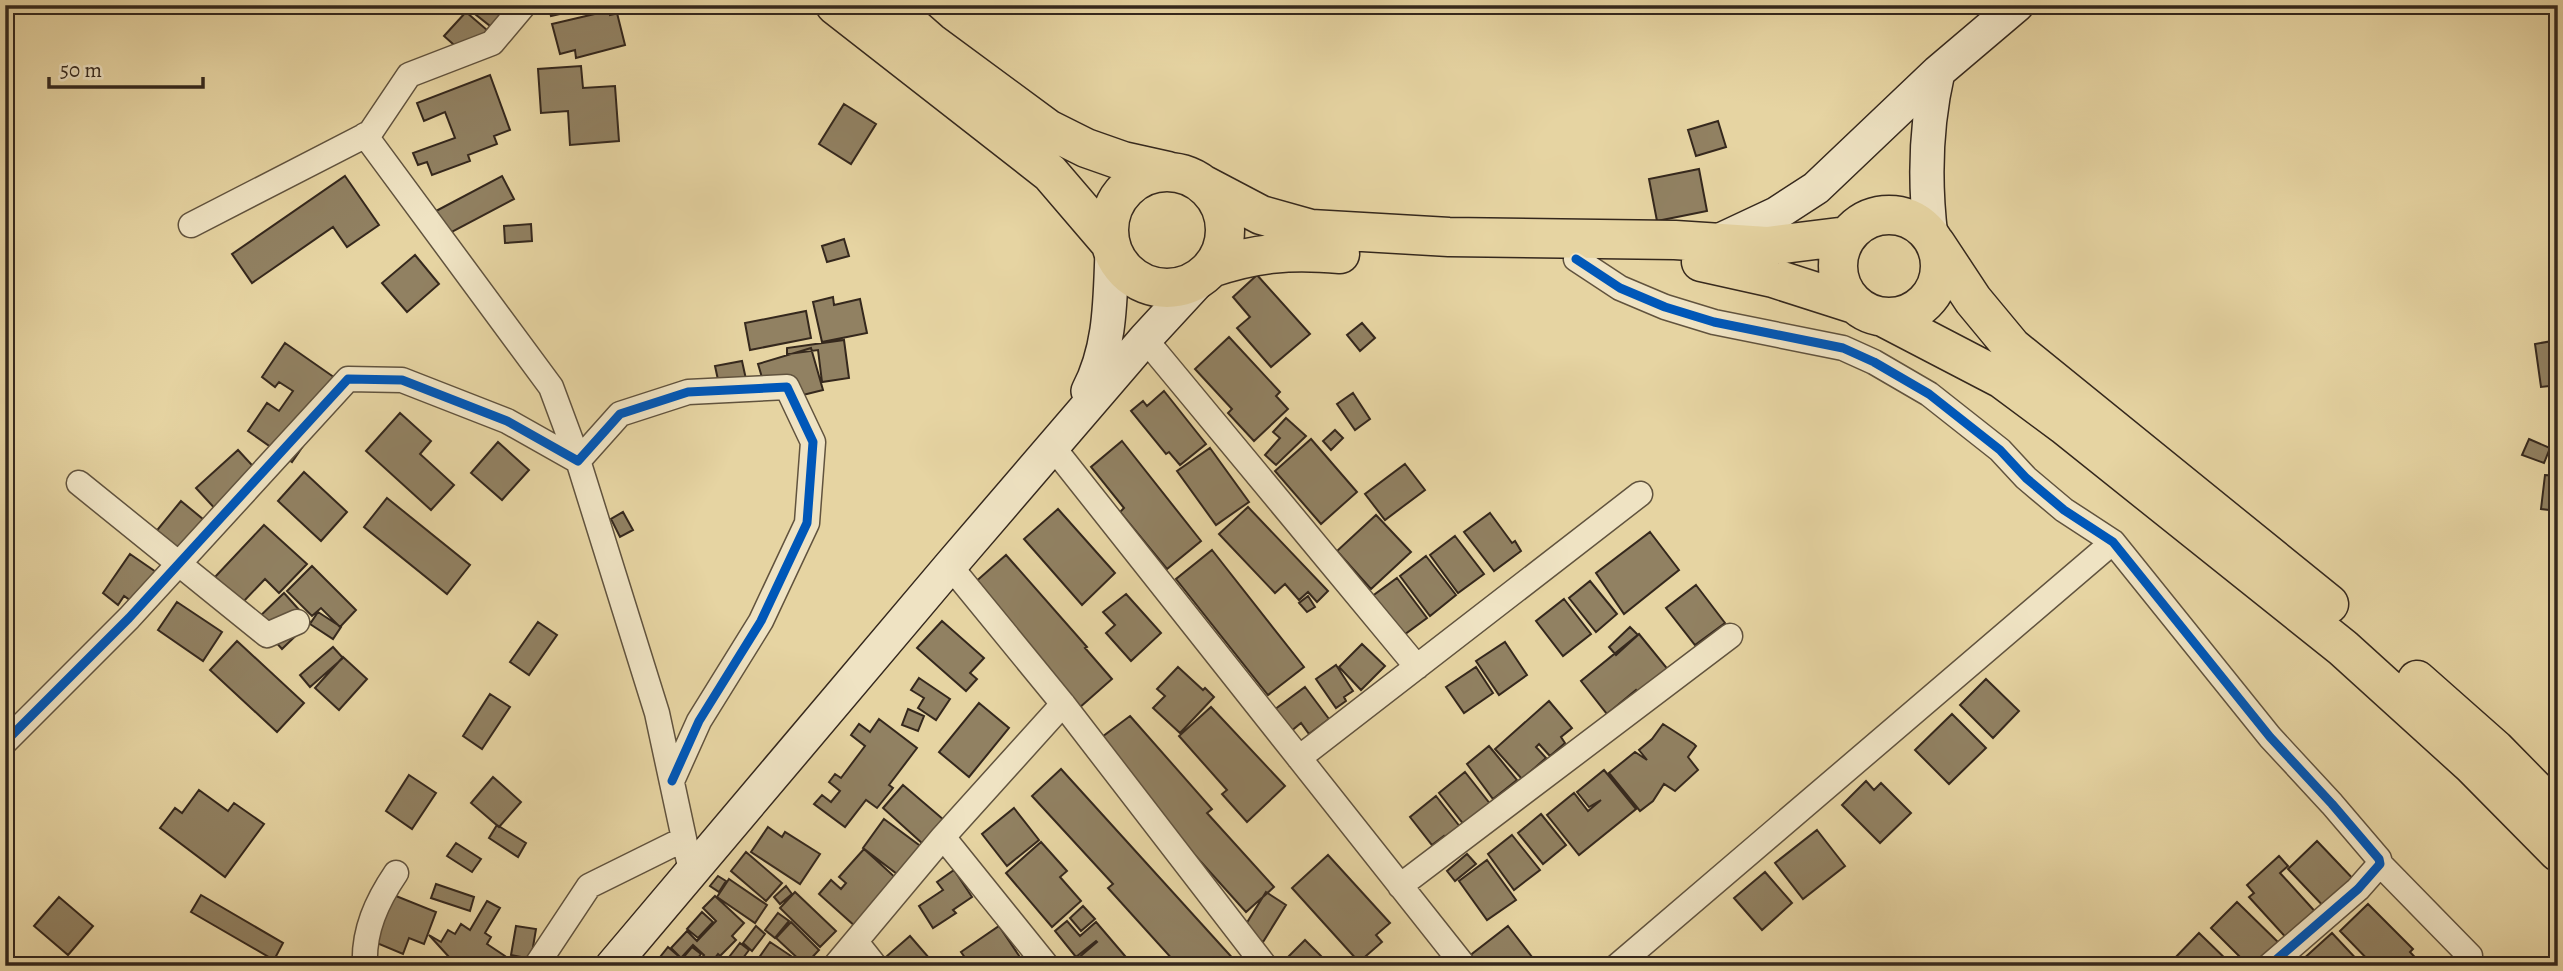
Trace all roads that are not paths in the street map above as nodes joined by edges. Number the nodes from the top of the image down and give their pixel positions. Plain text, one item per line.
1 (524, 5) edge
2 (835, 5) edge
3 (888, 5) edge
4 (2017, 5) edge
5 (1938, 72) junction
6 (365, 135) junction
7 (1187, 178) junction
8 (191, 225) dead end
9 (1847, 236) junction
10 (1933, 240) junction
11 (1712, 244) junction
12 (1111, 247) junction
13 (1576, 259) junction
14 (1208, 271) junction
15 (1869, 311) junction
16 (1145, 339) junction
17 (1062, 436) junction
18 (578, 461) junction
19 (79, 483) dead end
20 (1640, 494) dead end
21 (2113, 542) junction
22 (178, 564) junction
23 (950, 566) junction
24 (297, 622) dead end
25 (1730, 636) dead end
26 (1417, 667) junction
27 (1063, 704) junction
28 (5, 743) edge
29 (1299, 758) junction
30 (672, 781) junction
31 (2558, 813) edge
32 (943, 837) junction
33 (684, 839) junction
34 (2558, 852) edge
35 (2381, 864) junction
36 (691, 871) junction
37 (396, 873) dead end
38 (1400, 886) junction
39 (856, 942) junction
40 (365, 966) edge
41 (536, 966) edge
42 (612, 966) edge
43 (835, 966) edge
44 (875, 966) edge
45 (1047, 966) edge
46 (1265, 966) edge
47 (1464, 966) edge
48 (1617, 966) edge
49 (2269, 966) edge
50 (2469, 966) edge

1 - 6 street
2 - 12 highway
3 - 7 highway
4 - 5 street
5 - 10 street
5 - 11 street
6 - 8 street
6 - 18 street
7 - 11 highway
7 - 12 highway
7 - 14 highway
9 - 10 highway
9 - 11 highway
9 - 15 highway
10 - 15 highway
10 - 31 highway
12 - 14 highway
12 - 17 street
13 - 14 highway
13 - 15 highway
13 - 21 street
14 - 16 street
15 - 34 highway
16 - 17 street
16 - 26 street
17 - 23 street
17 - 29 street
18 - 22 street
18 - 30 street
18 - 30 street
19 - 22 street
20 - 26 street
21 - 35 street
21 - 48 street
22 - 24 street
22 - 28 street
23 - 27 street
23 - 36 street
25 - 38 street
26 - 29 street
27 - 32 street
27 - 46 street
29 - 38 street
30 - 33 street
32 - 39 street
32 - 45 street
33 - 36 street
33 - 41 street
35 - 49 street
35 - 50 street
36 - 42 street
37 - 40 street
38 - 47 street
39 - 43 street
39 - 44 street

